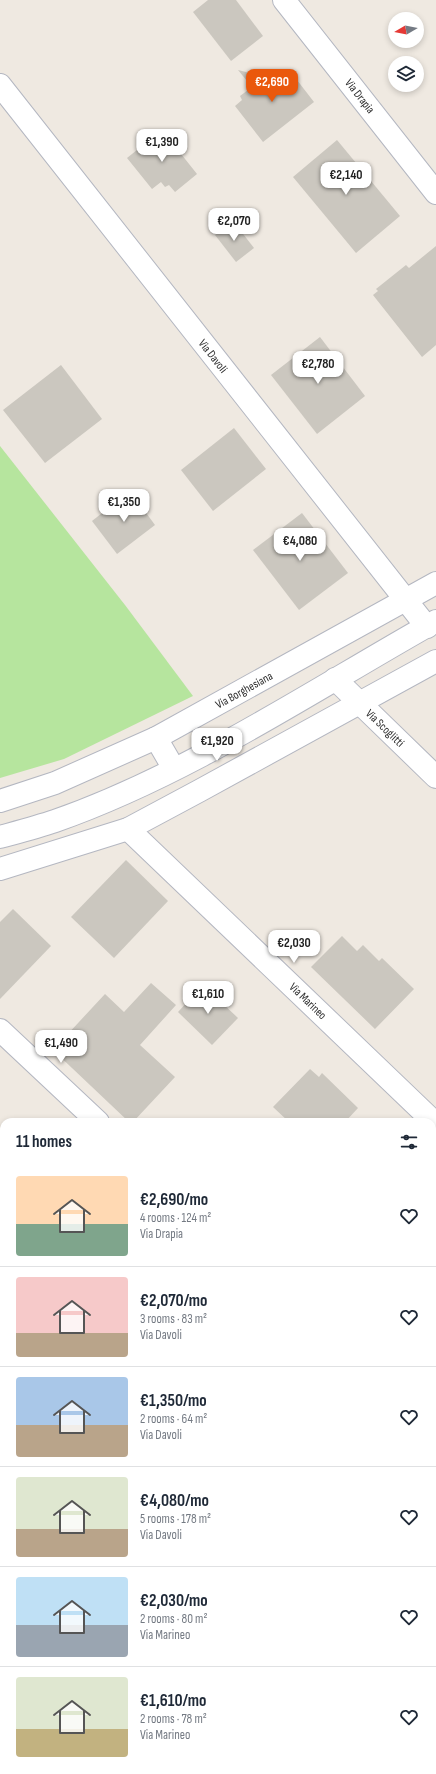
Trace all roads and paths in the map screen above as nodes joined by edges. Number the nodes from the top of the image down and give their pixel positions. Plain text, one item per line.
1 (284, 0) edge
2 (0, 85) edge
3 (436, 193) edge
4 (436, 583) edge
5 (406, 601) junction
6 (431, 624) edge
7 (436, 661) edge
8 (335, 679) junction
9 (360, 704) junction
10 (156, 738) junction
11 (174, 769) junction
12 (436, 777) edge
13 (0, 801) edge
14 (128, 828) junction
15 (0, 837) edge
16 (0, 869) edge
17 (0, 1030) edge
18 (94, 1118) edge
19 (430, 1118) edge

1 - 3 street, Via Drapia
2 - 5 street, Via Davoli
4 - 5 street, Via Borghesiana
5 - 6 street, Via Davoli
5 - 10 street, Via Borghesiana
6 - 8 street
7 - 9 street
8 - 9 street, Via Scoglitti
8 - 11 street
9 - 12 street, Via Scoglitti
9 - 14 street
10 - 11 street
10 - 13 street, Via Borghesiana
11 - 15 street
14 - 16 street
14 - 19 street, Via Marineo
17 - 18 street

